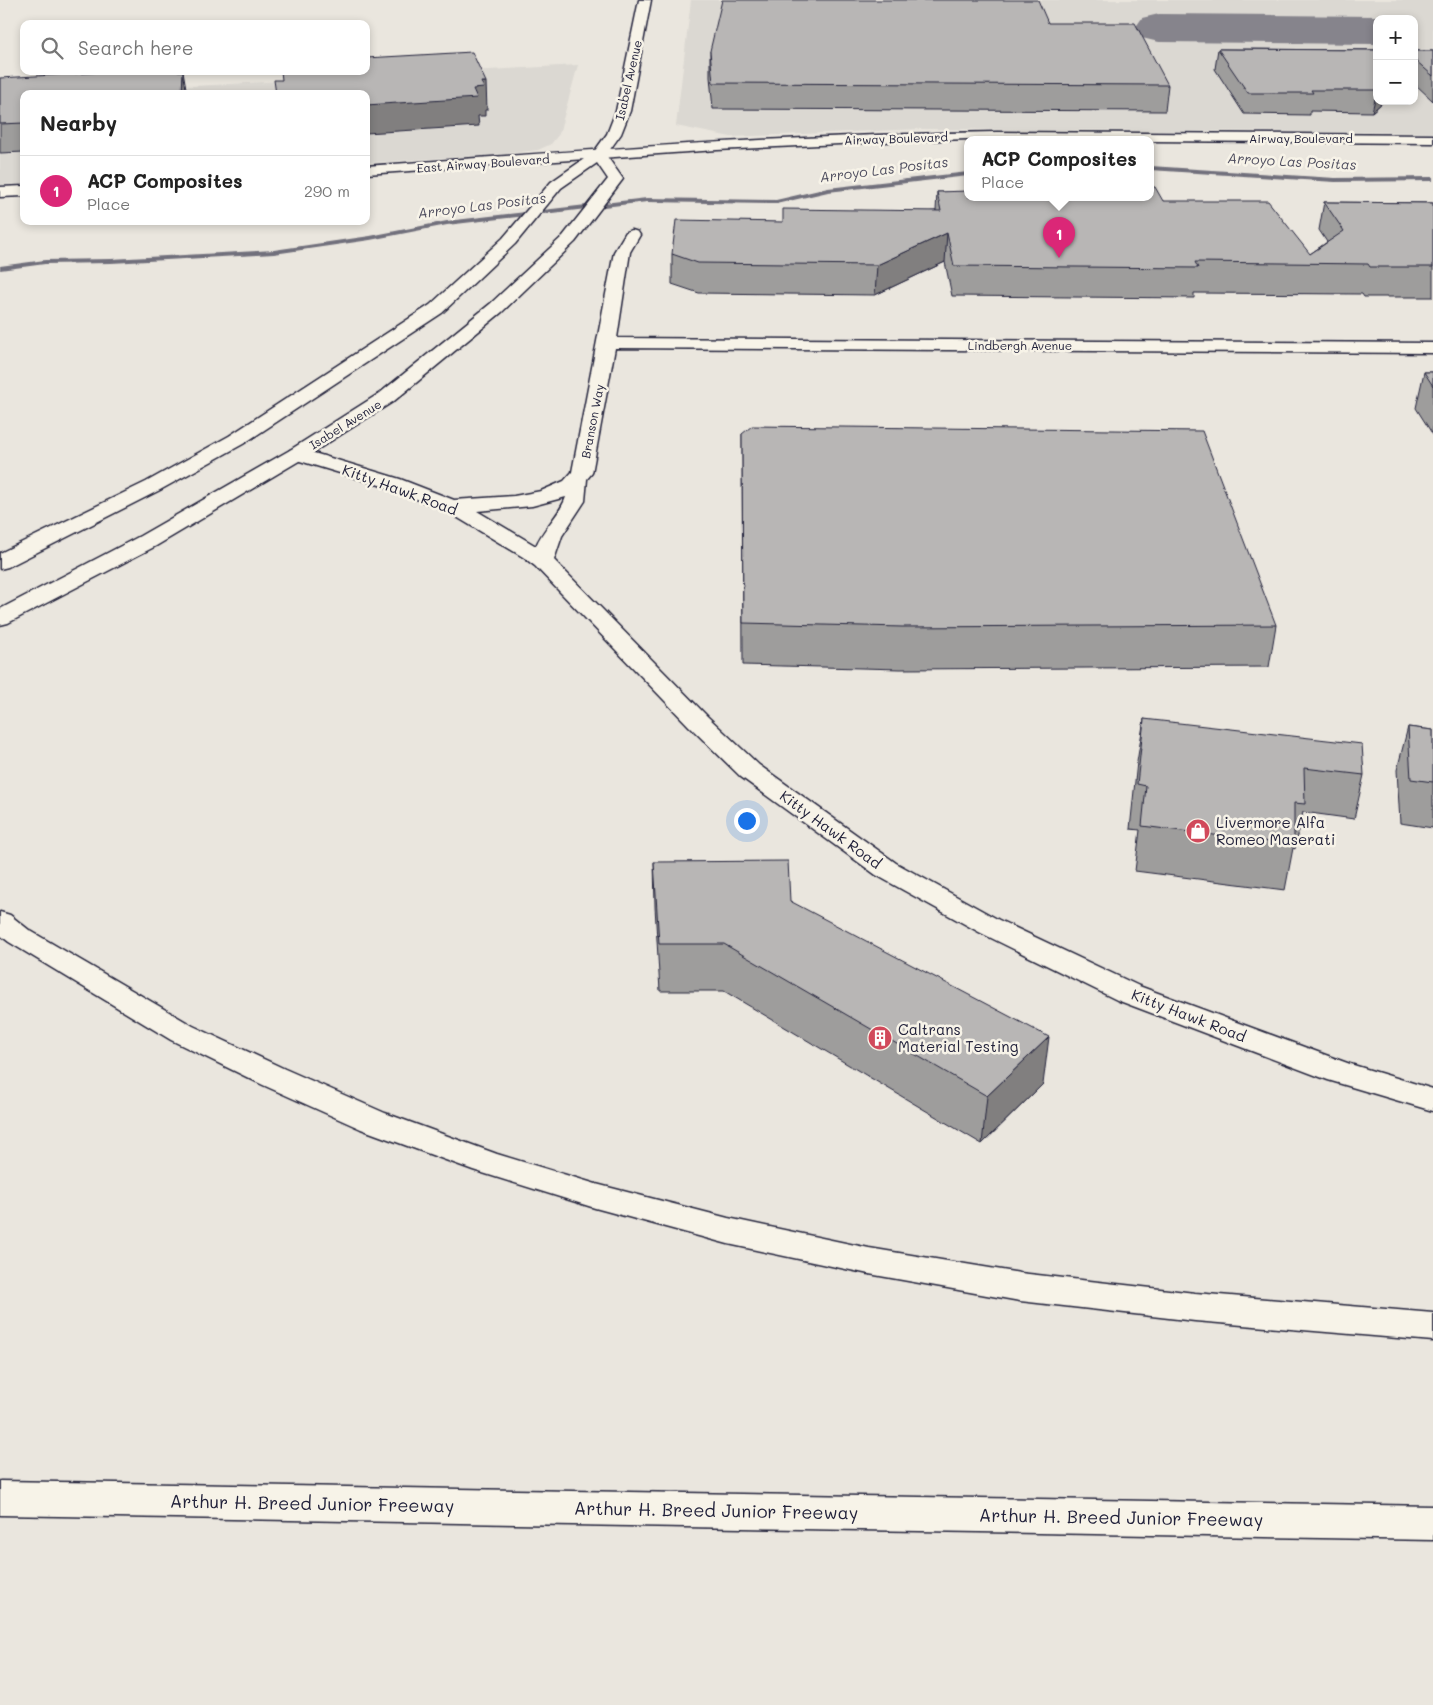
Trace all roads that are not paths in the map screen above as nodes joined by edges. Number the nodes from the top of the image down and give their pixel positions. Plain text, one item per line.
1 (645, 0) edge
2 (964, 136) edge
3 (1154, 137) edge
4 (1433, 139) edge
5 (599, 155) junction
6 (370, 170) edge
7 (20, 191) edge
8 (0, 192) edge
9 (632, 235) dead end
10 (608, 342) junction
11 (1433, 348) edge
12 (298, 454) junction
13 (577, 479) junction
14 (452, 506) junction
15 (76, 524) junction
16 (0, 548) edge
17 (542, 561) junction
18 (0, 562) edge
19 (0, 618) edge
20 (0, 921) edge
21 (1433, 1100) edge
22 (1433, 1327) edge
23 (0, 1498) edge
24 (1433, 1523) edge

1 - 5 main road, Isabel Avenue
2 - 5 main road, Airway Boulevard
3 - 4 main road, Airway Boulevard
5 - 6 main road, East Airway Boulevard
5 - 12 main road, Isabel Avenue
5 - 15 main road, Isabel Avenue
7 - 8 main road
9 - 10 main road, Branson Way
10 - 11 main road, Lindbergh Avenue
10 - 13 main road, Branson Way
12 - 14 main road, Kitty Hawk Road
12 - 19 main road, Isabel Avenue
13 - 14 main road, Branson Way
13 - 17 main road
14 - 17 main road, Kitty Hawk Road
15 - 16 main road
15 - 18 main road, Isabel Avenue
17 - 21 main road, Kitty Hawk Road
20 - 22 main road
23 - 24 main road, Arthur H. Breed Junior Freeway

